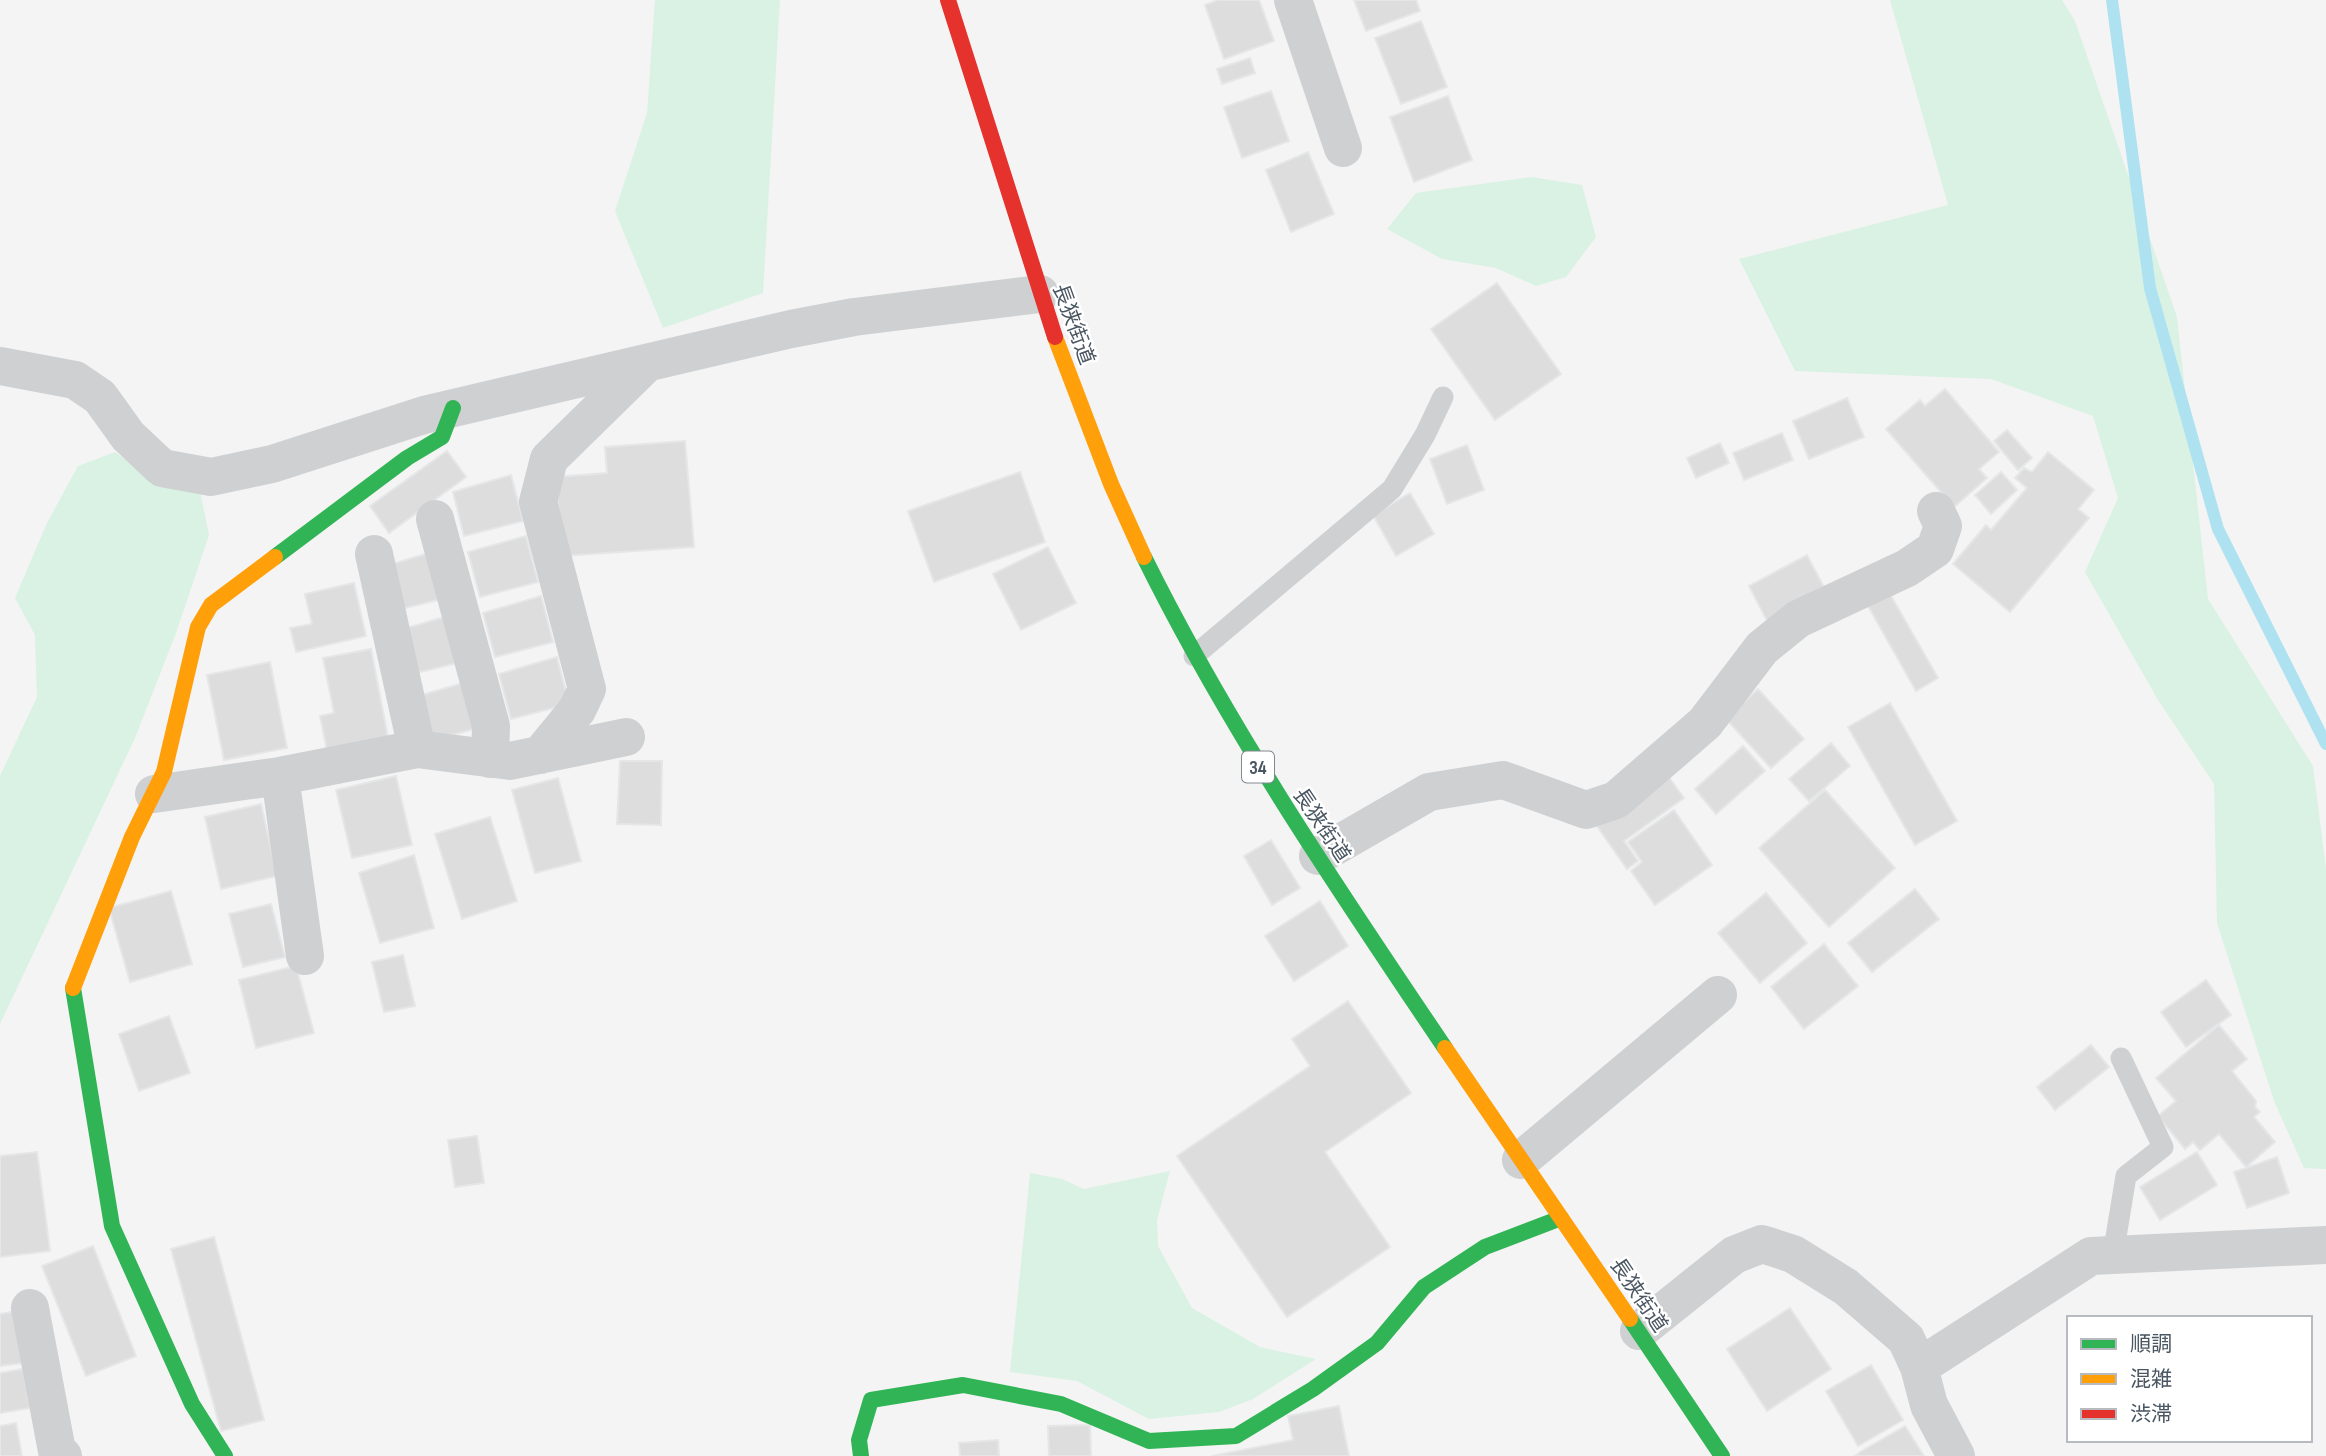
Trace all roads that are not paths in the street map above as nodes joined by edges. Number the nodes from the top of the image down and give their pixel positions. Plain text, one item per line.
1 (948, 0) edge
2 (1293, 0) edge
3 (1343, 148) dead end
4 (1040, 294) junction
5 (649, 361) junction
6 (0, 366) edge
7 (1443, 397) dead end
8 (453, 408) junction
9 (1936, 511) dead end
10 (435, 519) dead end
11 (373, 554) dead end
12 (1194, 656) junction
13 (626, 737) dead end
14 (417, 749) junction
15 (540, 755) junction
16 (490, 759) junction
17 (280, 776) junction
18 (154, 794) junction
19 (1318, 856) junction
20 (305, 956) dead end
21 (1718, 995) dead end
22 (2121, 1058) dead end
23 (1521, 1160) junction
24 (1561, 1218) junction
25 (2326, 1245) edge
26 (2113, 1255) junction
27 (30, 1308) dead end
28 (1639, 1331) junction
29 (1919, 1367) junction
30 (63, 1456) edge
31 (225, 1456) edge
32 (861, 1456) edge
33 (1722, 1456) edge
34 (1956, 1456) edge

1 - 4 street, 長狭街道 / 34
2 - 3 street
4 - 5 street
4 - 12 street, 長狭街道 / 34
5 - 8 street
5 - 15 street
6 - 8 street
7 - 12 lane
8 - 18 street
9 - 19 street
10 - 16 street
11 - 14 street
12 - 19 street, 長狭街道 / 34
13 - 15 street
14 - 16 street
14 - 17 street
15 - 16 street
17 - 18 street
17 - 20 street
18 - 31 street
19 - 23 street, 長狭街道 / 34
21 - 23 street
22 - 26 lane
23 - 24 street, 長狭街道 / 34
24 - 28 street, 長狭街道 / 34
24 - 32 street
25 - 26 street
26 - 29 street
27 - 30 street
28 - 29 street
28 - 33 street, 長狭街道 / 34
29 - 34 street

